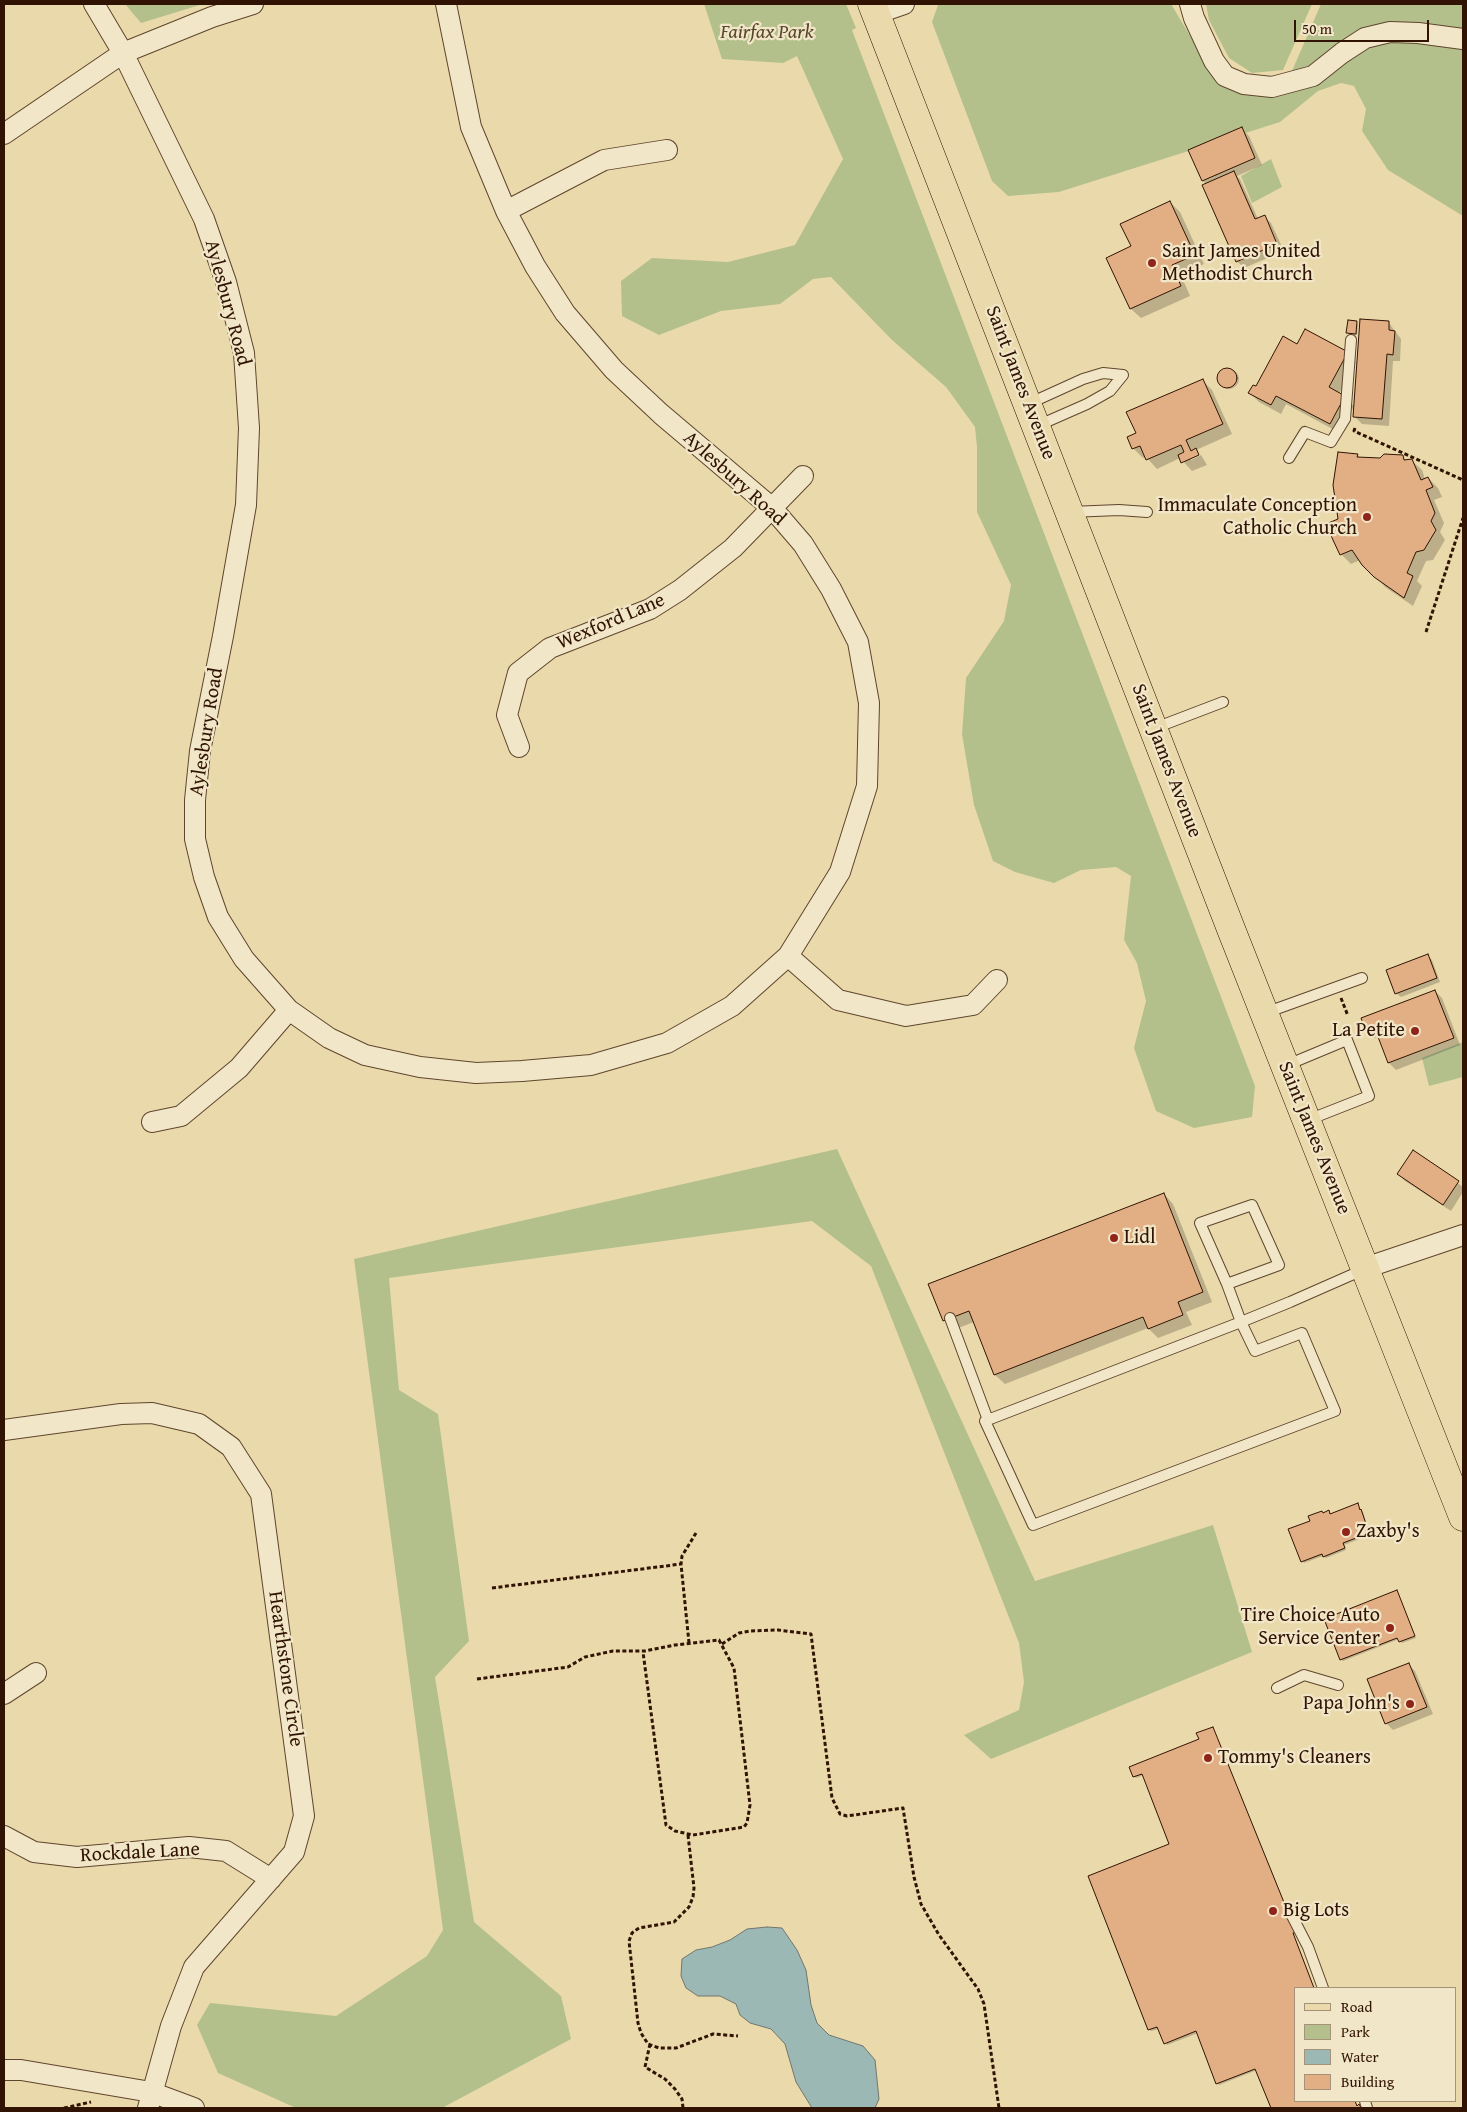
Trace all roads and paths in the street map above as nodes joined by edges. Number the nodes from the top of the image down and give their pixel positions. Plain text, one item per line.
1 (94, 4) edge
2 (253, 4) edge
3 (446, 4) edge
4 (904, 4) edge
5 (1190, 4) edge
6 (874, 9) edge
7 (1463, 39) edge
8 (123, 53) junction
9 (4, 134) edge
10 (667, 150) dead end
11 (506, 211) junction
12 (1351, 340) dead end
13 (1032, 415) junction
14 (1343, 422) junction
15 (1289, 458) dead end
16 (803, 476) dead end
17 (1463, 480) edge
18 (772, 508) junction
19 (1070, 512) junction
20 (1146, 512) dead end
21 (1463, 518) edge
22 (1426, 632) dead end
23 (1223, 702) dead end
24 (1154, 729) junction
25 (519, 747) dead end
26 (788, 956) junction
27 (1362, 978) dead end
28 (997, 980) dead end
29 (289, 1010) junction
30 (1264, 1013) junction
31 (1285, 1066) junction
32 (1307, 1120) junction
33 (152, 1122) dead end
34 (1463, 1234) edge
35 (1365, 1268) junction
36 (1227, 1284) junction
37 (950, 1318) dead end
38 (1241, 1322) junction
39 (988, 1420) junction
40 (4, 1430) edge
41 (1463, 1517) edge
42 (696, 1533) dead end
43 (681, 1564) junction
44 (492, 1588) dead end
45 (690, 1643) junction
46 (722, 1644) junction
47 (642, 1652) junction
48 (36, 1673) dead end
49 (477, 1678) dead end
50 (1338, 1685) dead end
51 (1277, 1688) dead end
52 (4, 1694) edge
53 (688, 1834) junction
54 (4, 1836) edge
55 (271, 1880) junction
56 (1290, 1912) dead end
57 (1323, 1987) edge
58 (738, 2036) dead end
59 (650, 2044) junction
60 (4, 2070) edge
61 (149, 2100) edge
62 (194, 2108) edge
63 (683, 2108) edge
64 (999, 2108) edge

1 - 8 street, Aylesbury Road
2 - 8 street
3 - 11 street, Aylesbury Road
4 - 6 street
5 - 7 street
6 - 13 main road, Saint James Avenue
8 - 9 street
8 - 29 street, Aylesbury Road
10 - 11 street
11 - 18 street, Aylesbury Road
12 - 14 lane
13 - 13 lane
13 - 19 main road, Saint James Avenue
14 - 15 lane
14 - 17 path
16 - 18 street, Wexford Lane
18 - 25 street, Wexford Lane
18 - 26 street, Aylesbury Road
19 - 20 lane
19 - 24 main road, Saint James Avenue
21 - 22 path
23 - 24 lane
24 - 30 main road, Saint James Avenue
26 - 28 street
26 - 29 street, Aylesbury Road
27 - 30 lane
29 - 33 street
30 - 31 main road, Saint James Avenue
31 - 32 main road, Saint James Avenue
31 - 32 lane
32 - 35 main road, Saint James Avenue
34 - 35 street
35 - 38 lane
35 - 41 main road, Saint James Avenue
36 - 36 lane
36 - 38 lane
37 - 39 lane
38 - 39 lane
38 - 39 lane
40 - 55 street, Hearthstone Circle
42 - 43 path
43 - 44 path
43 - 45 path
45 - 46 path
45 - 47 path
46 - 53 path
46 - 64 path
47 - 49 path
47 - 53 path
48 - 52 street
50 - 51 lane
53 - 59 path
54 - 55 street, Rockdale Lane
55 - 61 street, Hearthstone Circle
56 - 57 lane
58 - 59 path
59 - 63 path
60 - 61 street
61 - 62 street

